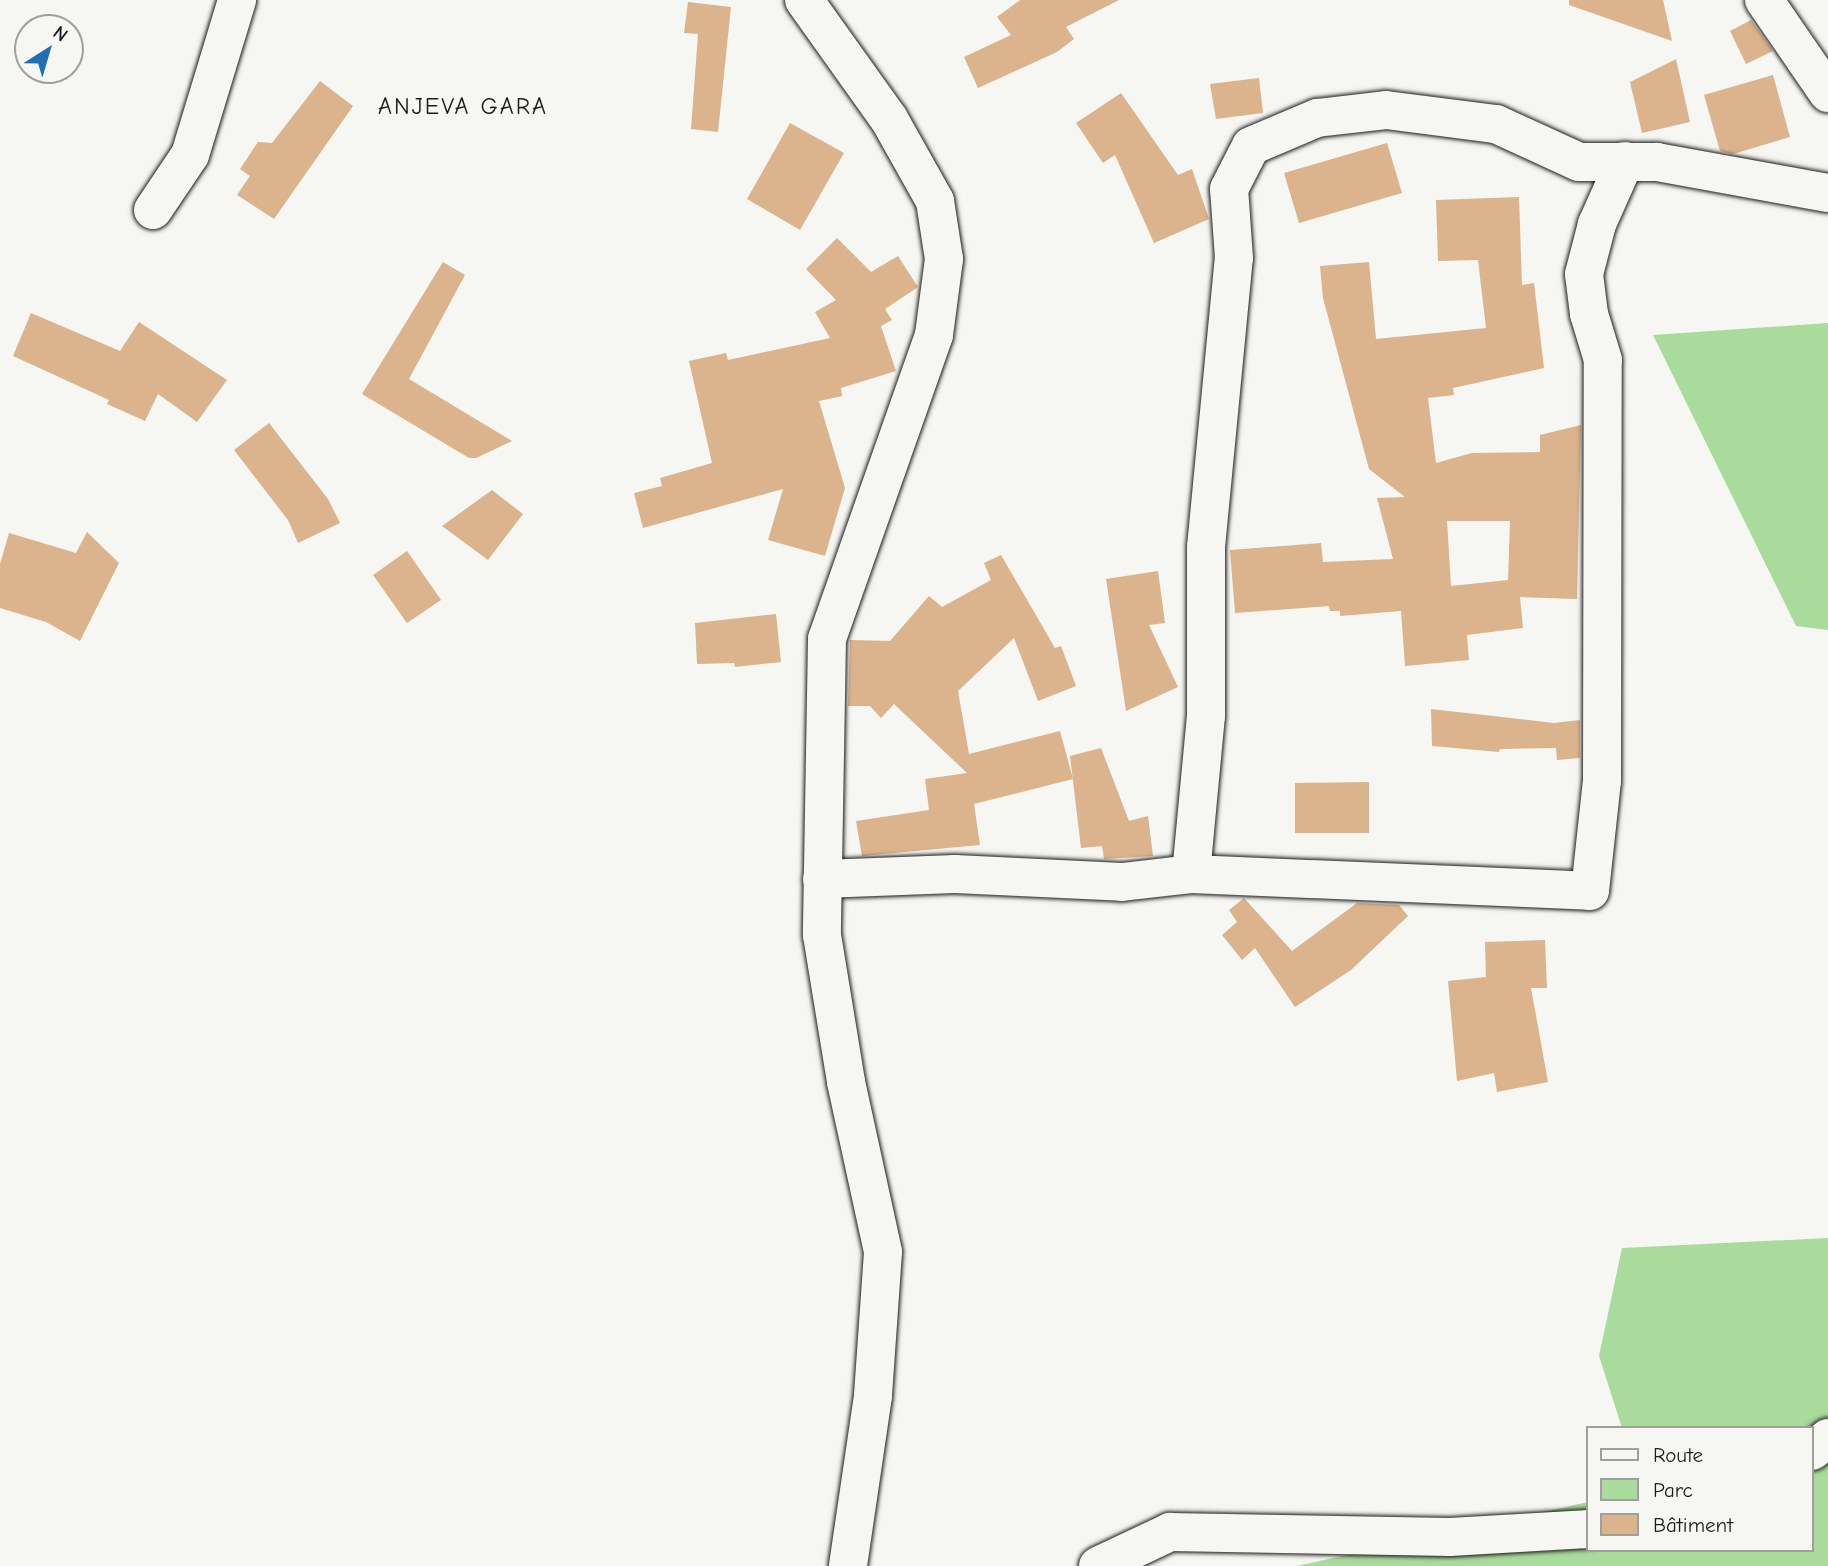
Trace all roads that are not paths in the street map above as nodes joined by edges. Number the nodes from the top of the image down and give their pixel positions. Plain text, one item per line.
1 (237, 0) edge
2 (804, 0) edge
3 (1764, 0) edge
4 (1828, 93) edge
5 (1625, 161) junction
6 (1828, 193) edge
7 (153, 210) dead end
8 (1191, 874) junction
9 (822, 879) junction
10 (1828, 1438) edge
11 (1814, 1449) edge
12 (1587, 1529) edge
13 (848, 1566) edge
14 (1098, 1566) edge

1 - 7 street
2 - 9 street
3 - 4 street
5 - 6 street
5 - 8 street
5 - 8 street
8 - 9 street
9 - 13 street
10 - 11 street
12 - 14 street

